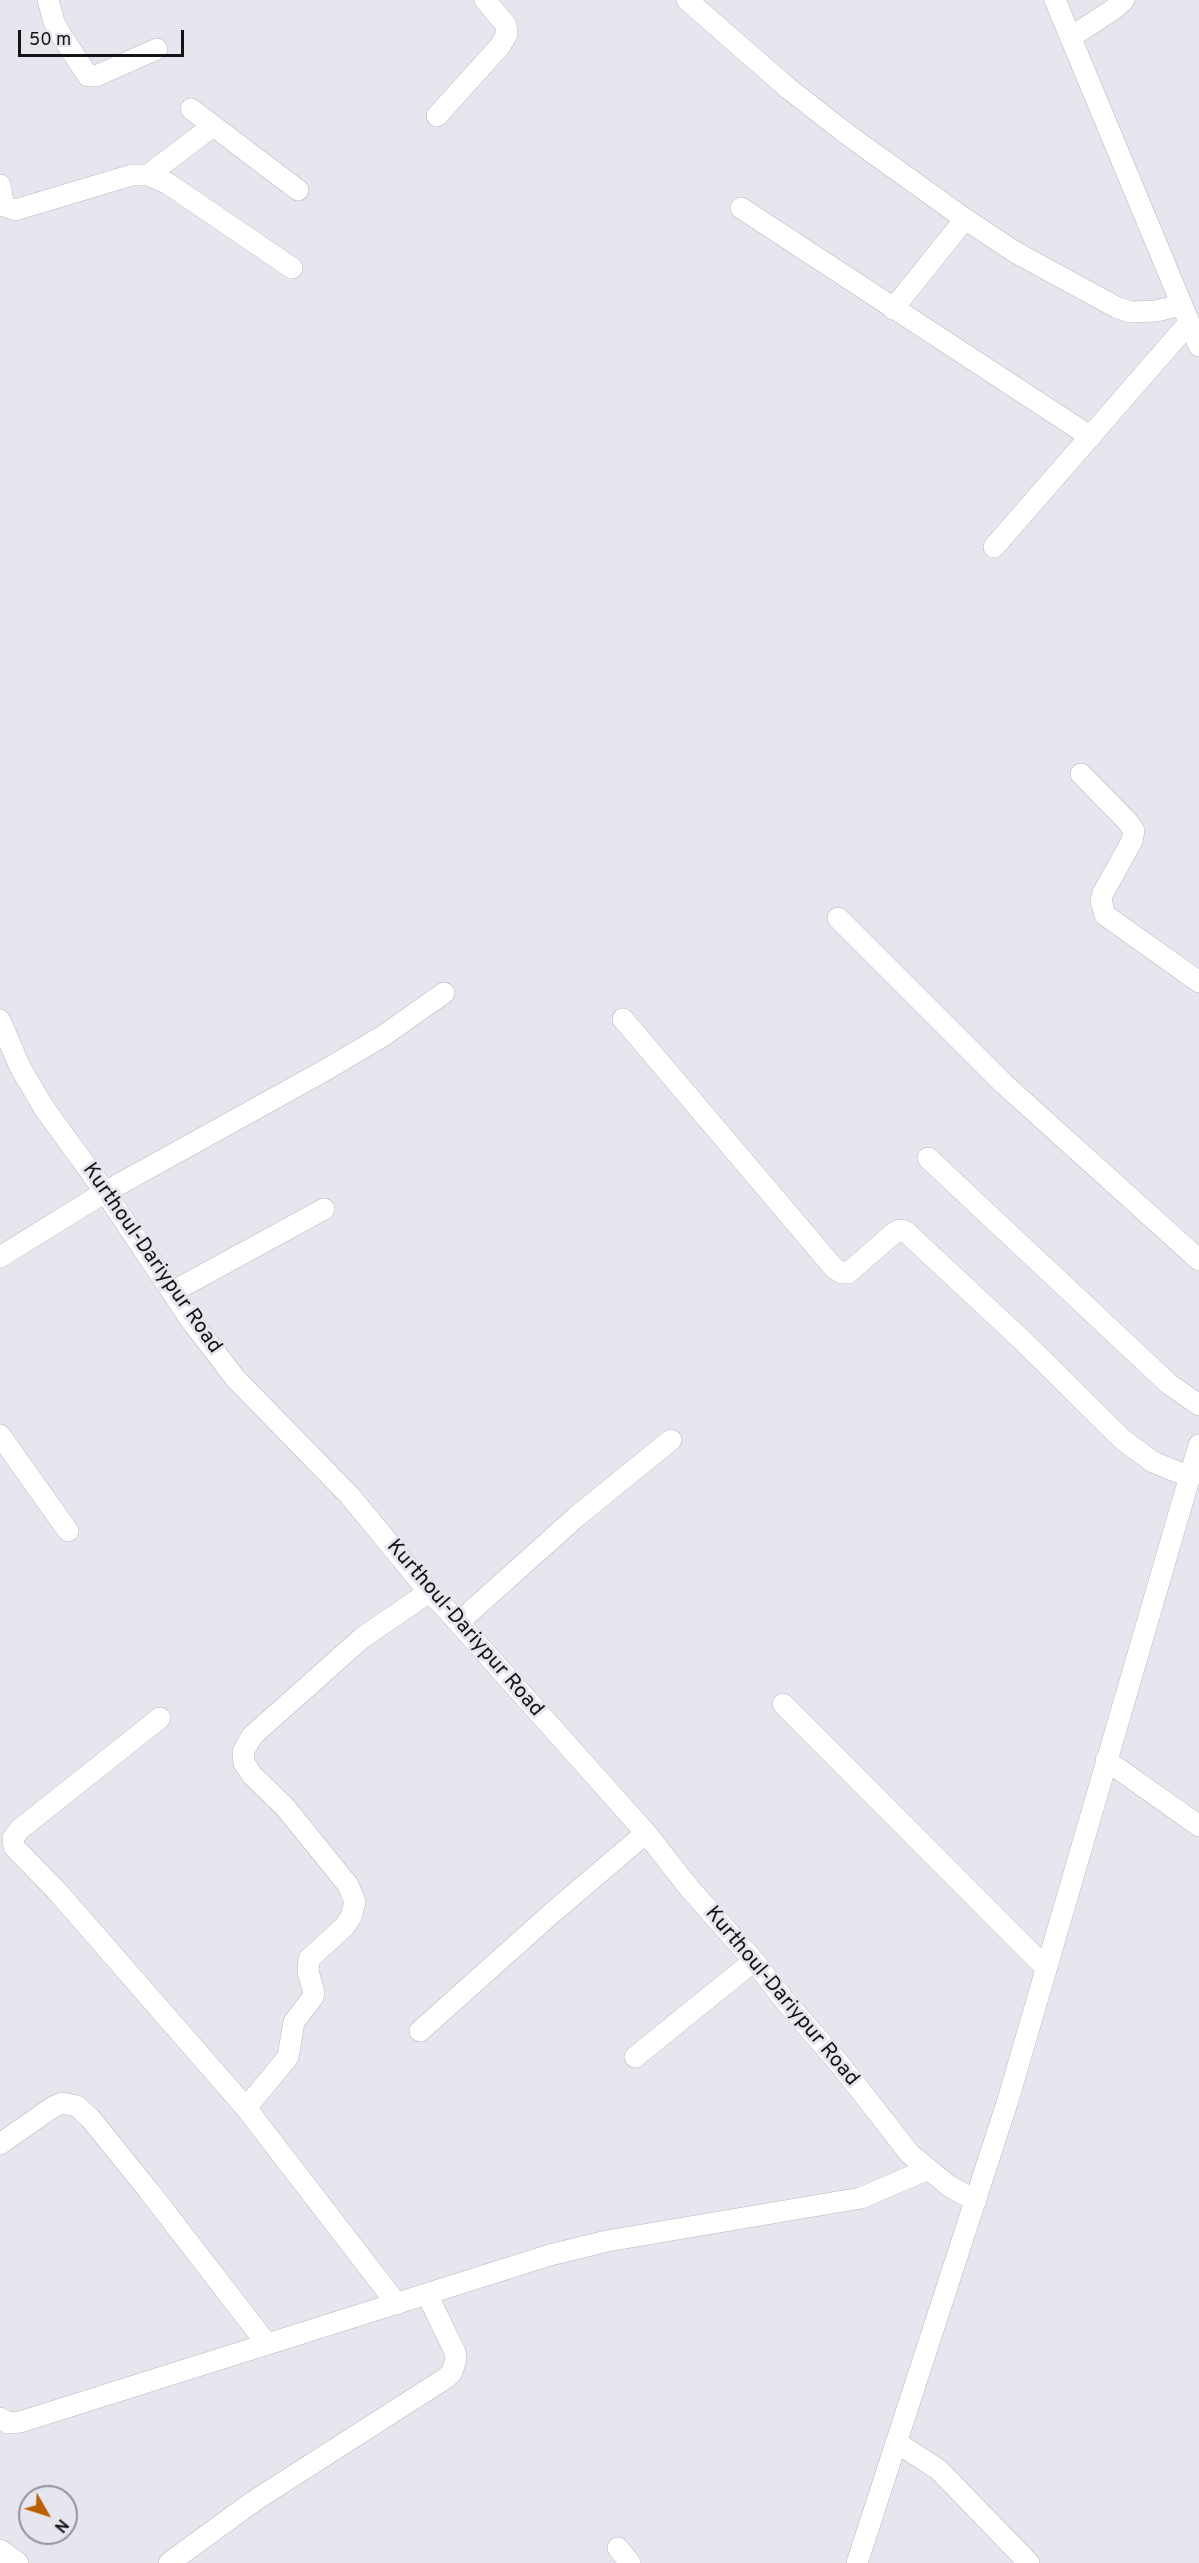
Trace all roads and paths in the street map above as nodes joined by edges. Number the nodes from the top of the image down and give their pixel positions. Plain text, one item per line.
1 (48, 0) edge
2 (485, 0) edge
3 (687, 0) edge
4 (1055, 0) edge
5 (1124, 0) edge
6 (1071, 37) junction
7 (157, 50) dead end
8 (191, 109) dead end
9 (437, 116) dead end
10 (213, 126) junction
11 (148, 175) junction
12 (0, 185) edge
13 (298, 190) dead end
14 (741, 208) dead end
15 (965, 219) junction
16 (292, 268) dead end
17 (893, 309) junction
18 (1185, 314) junction
19 (1199, 346) edge
20 (1091, 437) junction
21 (994, 547) dead end
22 (1081, 774) dead end
23 (838, 918) dead end
24 (1199, 982) edge
25 (444, 993) dead end
26 (624, 1019) dead end
27 (1, 1026) edge
28 (928, 1158) dead end
29 (105, 1192) junction
30 (324, 1209) dead end
31 (0, 1257) edge
32 (1199, 1260) edge
33 (172, 1292) junction
34 (1199, 1405) edge
35 (0, 1434) edge
36 (671, 1440) dead end
37 (1199, 1445) edge
38 (1190, 1477) junction
39 (68, 1531) dead end
40 (429, 1592) junction
41 (459, 1622) junction
42 (783, 1704) dead end
43 (160, 1718) dead end
44 (1106, 1760) junction
45 (1199, 1826) edge
46 (646, 1833) junction
47 (754, 1961) junction
48 (1046, 1968) junction
49 (420, 2031) dead end
50 (635, 2057) dead end
51 (246, 2108) junction
52 (0, 2144) edge
53 (926, 2170) junction
54 (976, 2200) junction
55 (427, 2294) junction
56 (397, 2304) junction
57 (267, 2344) junction
58 (1, 2423) edge
59 (896, 2442) junction
60 (0, 2550) edge
61 (18, 2563) edge
62 (169, 2563) edge
63 (857, 2563) edge
64 (1029, 2563) edge

1 - 7 street
2 - 9 street
3 - 15 street
4 - 6 street
5 - 6 street
6 - 18 street
8 - 10 street
10 - 11 street
10 - 13 street
11 - 12 street
11 - 16 street
14 - 17 street
15 - 17 street
15 - 18 street
17 - 20 street
18 - 19 street
18 - 20 street
20 - 21 street
22 - 24 street
23 - 32 street
25 - 29 street
26 - 38 street
27 - 29 street, Kurthoul-Dariypur Road
28 - 34 street
29 - 31 street
29 - 33 street, Kurthoul-Dariypur Road
30 - 33 street
33 - 40 street, Kurthoul-Dariypur Road
35 - 39 street
36 - 41 street
37 - 38 street
38 - 44 street
40 - 41 street, Kurthoul-Dariypur Road
40 - 51 street
41 - 46 street, Kurthoul-Dariypur Road
42 - 48 street
43 - 51 street
44 - 45 street
44 - 48 street
46 - 47 street, Kurthoul-Dariypur Road
46 - 49 street
47 - 50 street
47 - 53 street, Kurthoul-Dariypur Road
48 - 54 street
51 - 56 street
52 - 57 street
53 - 54 street, Kurthoul-Dariypur Road
53 - 55 street
54 - 59 street
55 - 56 street
55 - 62 street
56 - 57 street
57 - 58 street
59 - 63 street
59 - 64 street
60 - 61 street

